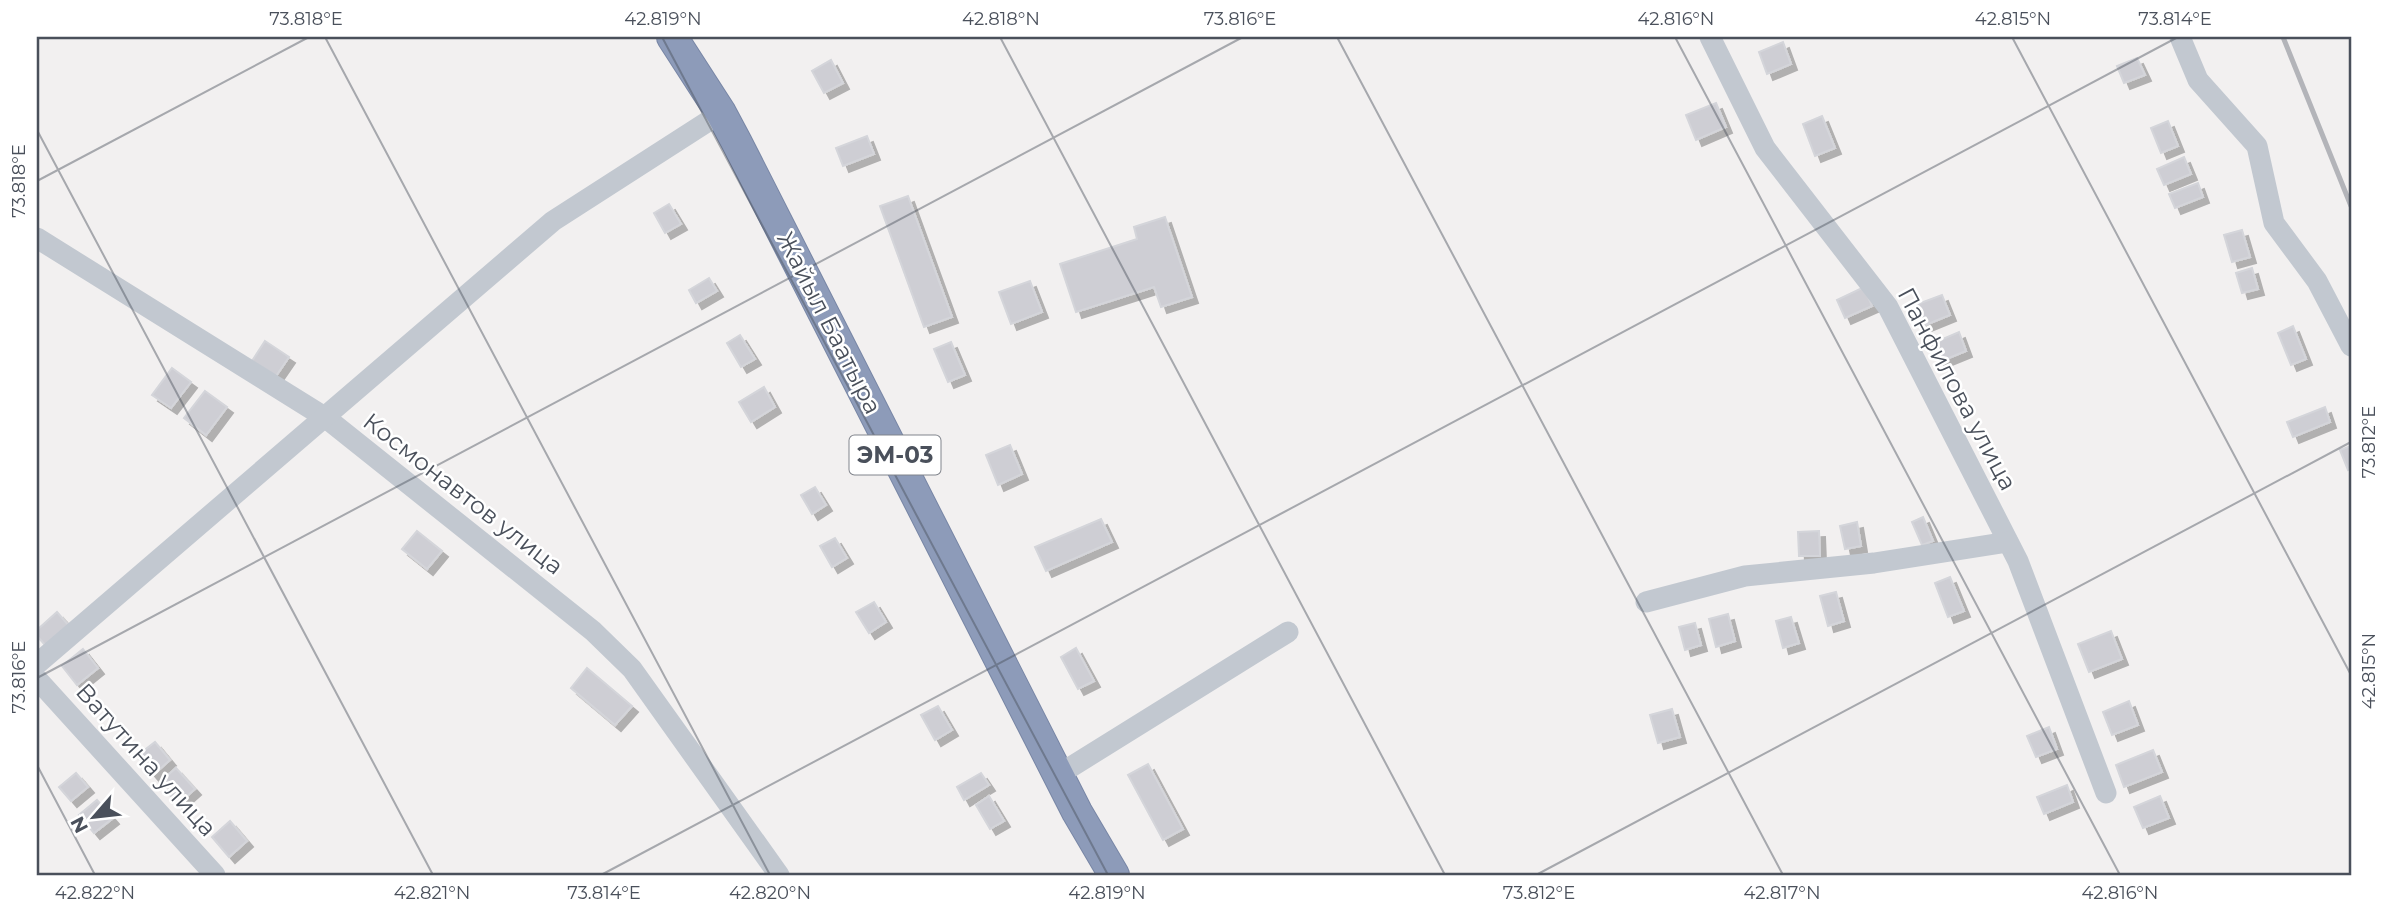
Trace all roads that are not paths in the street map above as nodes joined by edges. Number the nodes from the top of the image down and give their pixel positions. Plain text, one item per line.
1 (672, 37) edge
2 (1710, 37) edge
3 (2180, 37) edge
4 (721, 113) junction
5 (37, 238) edge
6 (2351, 346) edge
7 (326, 418) junction
8 (2008, 542) junction
9 (1646, 602) dead end
10 (1288, 632) dead end
11 (37, 664) edge
12 (37, 679) edge
13 (1058, 775) junction
14 (2106, 793) dead end
15 (215, 875) edge
16 (779, 875) edge
17 (1114, 875) edge

1 - 4 highway, Жайыл Баатыра / ЭМ-03
2 - 8 street, Панфилова улица
3 - 6 street
4 - 7 street
4 - 13 highway, Жайыл Баатыра / ЭМ-03
5 - 7 street, Космонавтов улица
7 - 11 street
7 - 16 street, Космонавтов улица
8 - 9 street
8 - 14 street, Панфилова улица
10 - 13 street
12 - 15 street, Ватутина улица
13 - 17 highway, Жайыл Баатыра / ЭМ-03

